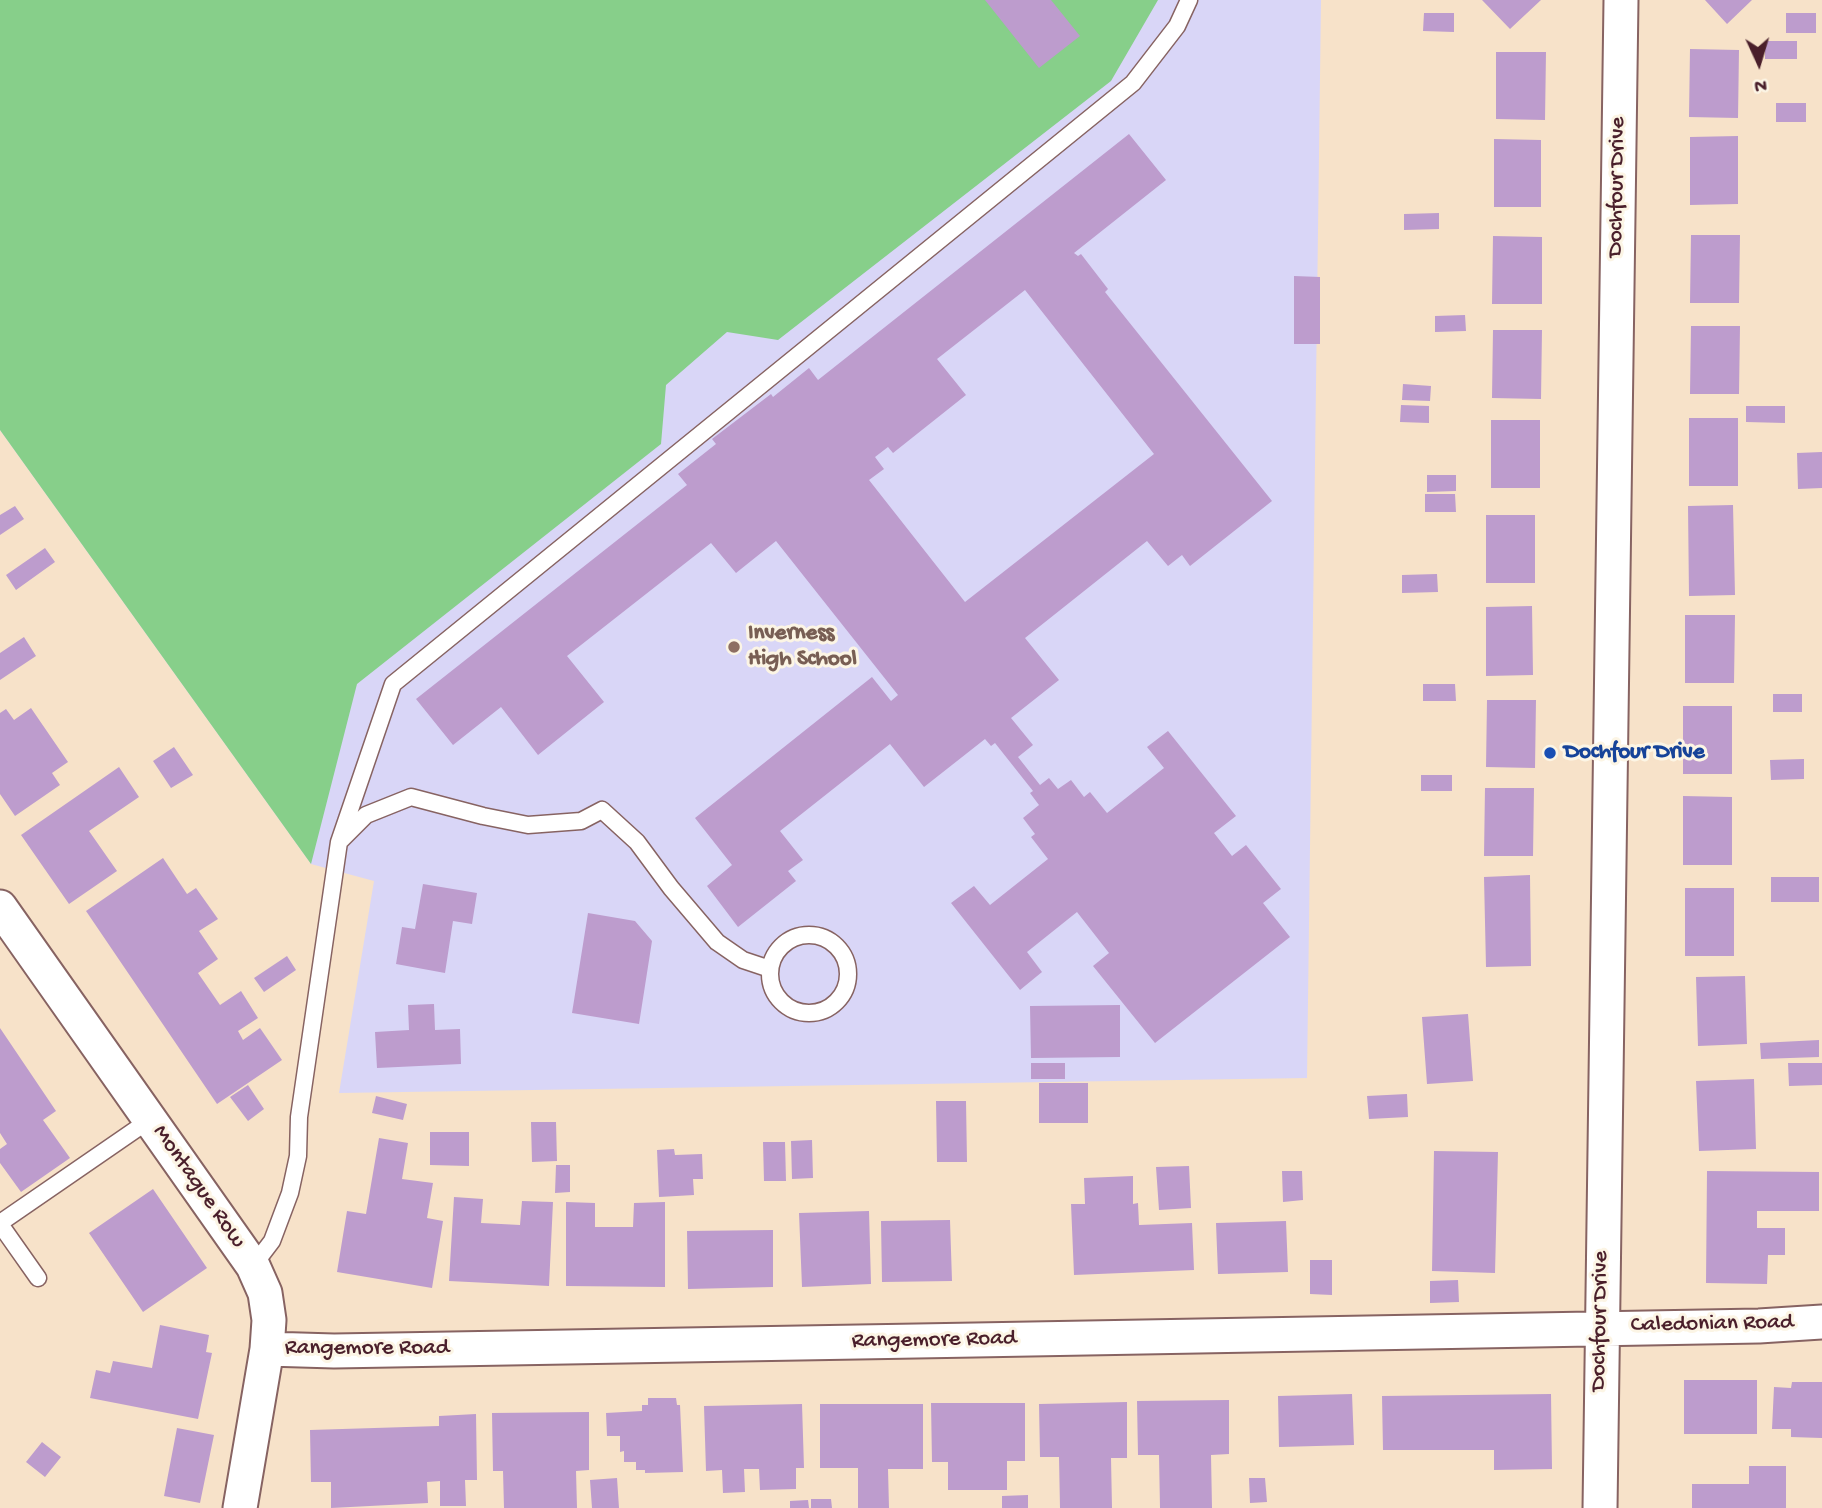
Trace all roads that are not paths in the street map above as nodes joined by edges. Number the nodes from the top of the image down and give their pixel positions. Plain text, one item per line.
1 (1189, 0) edge
2 (1621, 0) edge
3 (339, 842) junction
4 (0, 907) edge
5 (770, 969) junction
6 (151, 1119) junction
7 (0, 1223) edge
8 (253, 1266) junction
9 (38, 1278) dead end
10 (1822, 1322) edge
11 (1601, 1328) junction
12 (267, 1349) junction
13 (240, 1508) edge
14 (1600, 1508) edge

1 - 3 lane
2 - 11 street, Dochfour Drive
3 - 5 lane
3 - 8 lane
4 - 6 street, Montague Row
5 - 5 lane
6 - 7 lane
6 - 8 street, Montague Row
7 - 9 lane
8 - 12 street, Montague Row
10 - 11 street, Caledonian Road
11 - 12 street, Rangemore Road
11 - 14 street, Dochfour Drive
12 - 13 street, Montague Row

